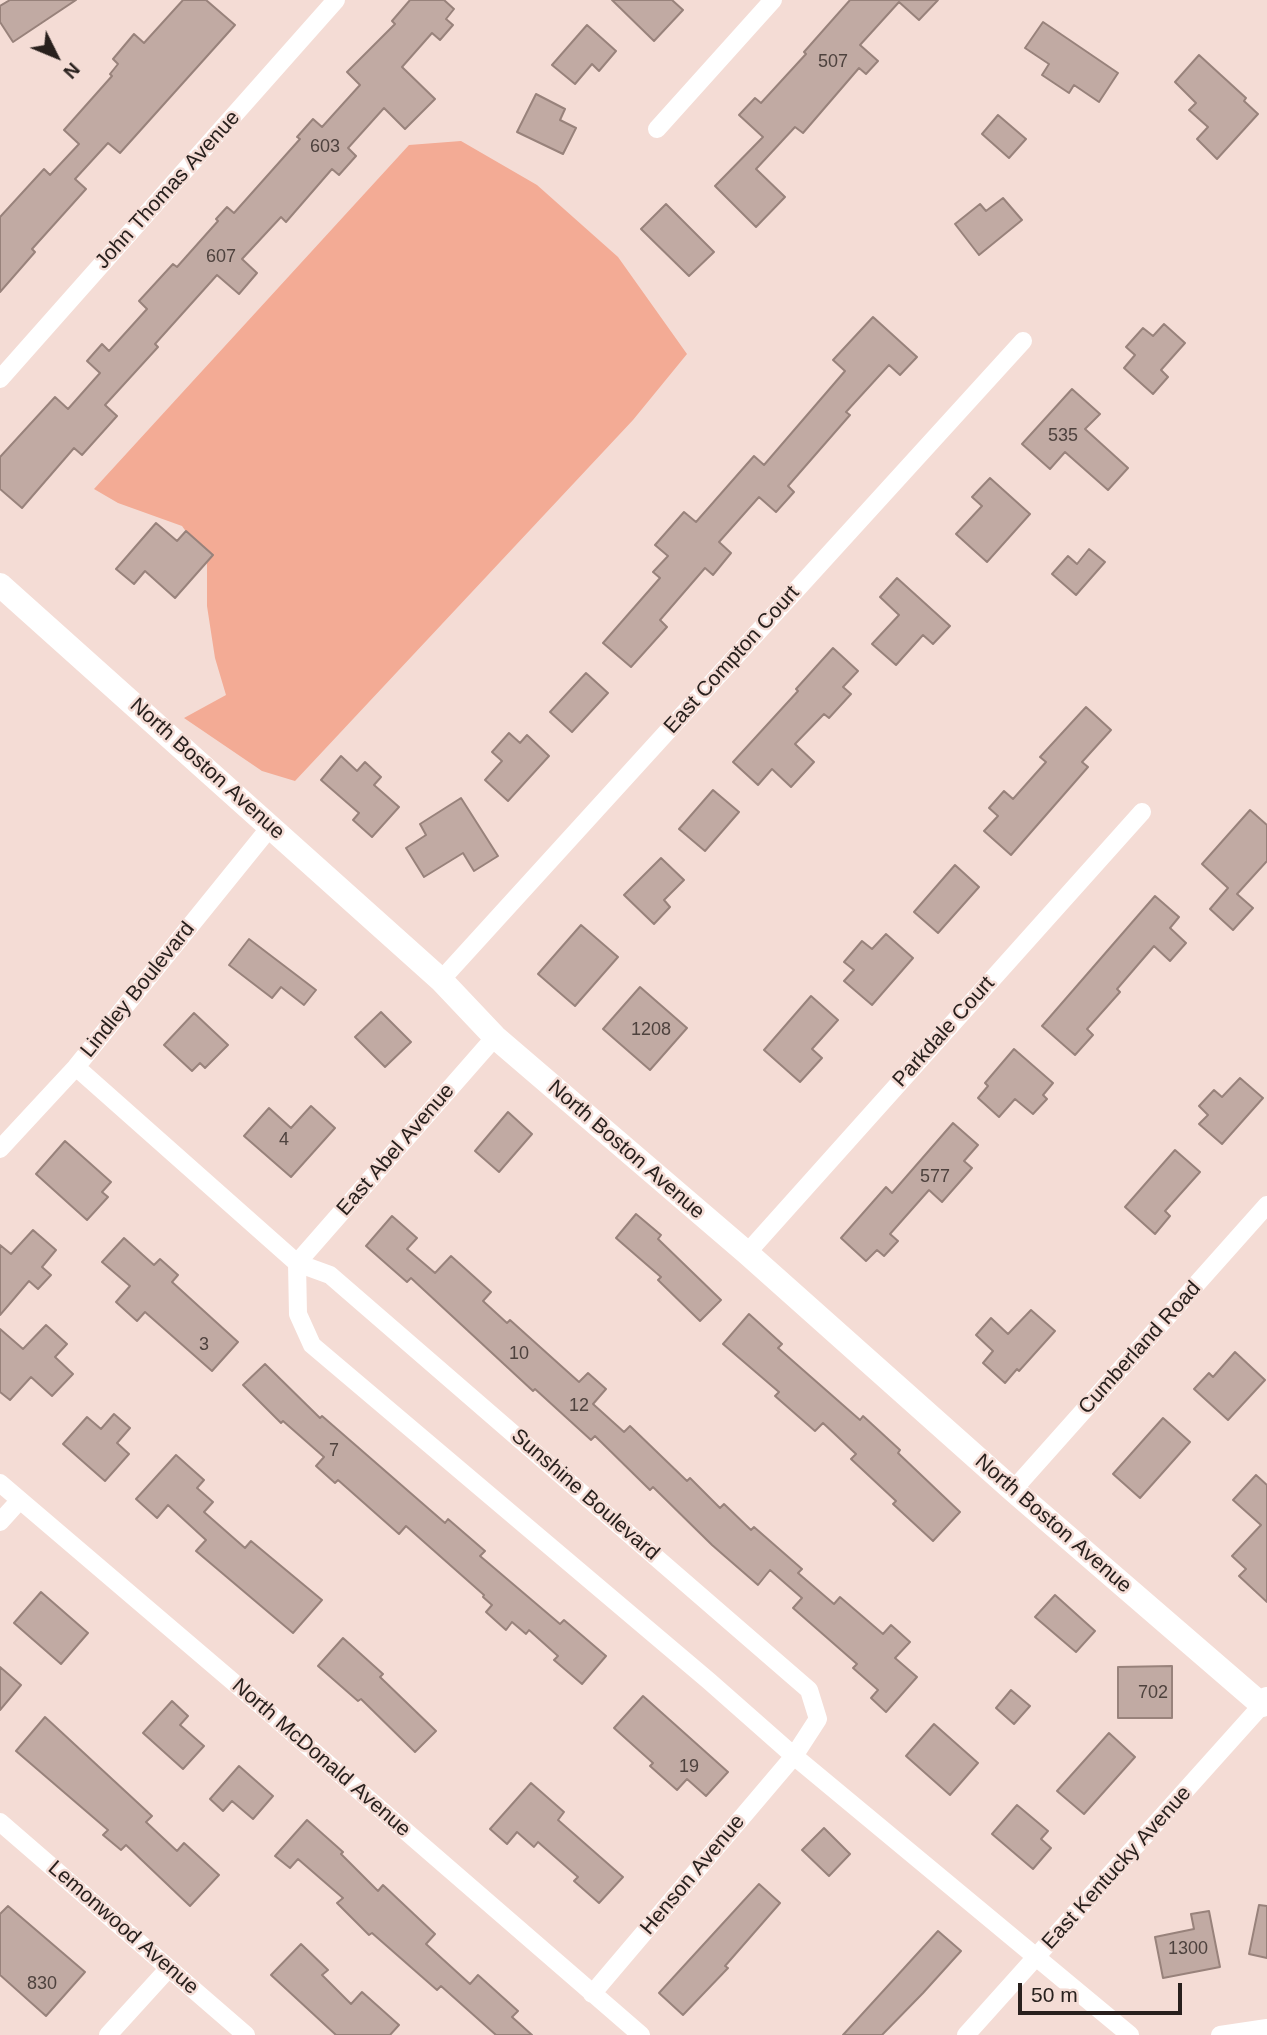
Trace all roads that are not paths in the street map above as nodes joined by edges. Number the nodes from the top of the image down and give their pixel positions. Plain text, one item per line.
1 (337, 0) edge
2 (773, 0) edge
3 (657, 129) dead end
4 (1023, 341) dead end
5 (0, 379) edge
6 (0, 585) edge
7 (1142, 812) dead end
8 (271, 826) junction
9 (441, 980) junction
10 (495, 1037) junction
11 (76, 1067) junction
12 (0, 1149) edge
13 (1267, 1205) edge
14 (747, 1253) junction
15 (297, 1263) junction
16 (0, 1483) edge
17 (1013, 1490) junction
18 (19, 1501) junction
19 (0, 1522) edge
20 (1264, 1702) edge
21 (794, 1756) junction
22 (0, 1822) edge
23 (1037, 1957) junction
24 (169, 1968) junction
25 (592, 1994) junction
26 (1267, 2028) edge
27 (107, 2035) edge
28 (246, 2035) edge
29 (641, 2035) edge
30 (966, 2035) edge
31 (1130, 2035) edge
32 (1220, 2035) edge

1 - 5 street, John Thomas Avenue
2 - 3 street
4 - 9 street, East Compton Court
6 - 8 street, North Boston Avenue
7 - 14 street, Parkdale Court
8 - 9 street, North Boston Avenue
8 - 11 street, Lindley Boulevard
9 - 10 street, North Boston Avenue
10 - 14 street, North Boston Avenue
10 - 15 street, East Abel Avenue
11 - 12 street, Lindley Boulevard
11 - 15 street, Sunshine Boulevard
13 - 17 street, Cumberland Road
14 - 17 street, North Boston Avenue
15 - 21 street
15 - 21 street, Sunshine Boulevard
16 - 18 street, North McDonald Avenue
17 - 20 street, North Boston Avenue
18 - 19 street
18 - 25 street, North McDonald Avenue
20 - 23 street, East Kentucky Avenue
21 - 23 street
21 - 25 street, Henson Avenue
22 - 24 street, Lemonwood Avenue
23 - 30 street, East Kentucky Avenue
23 - 31 street
24 - 27 street
24 - 28 street, Lemonwood Avenue
25 - 29 street, North McDonald Avenue
26 - 32 street

